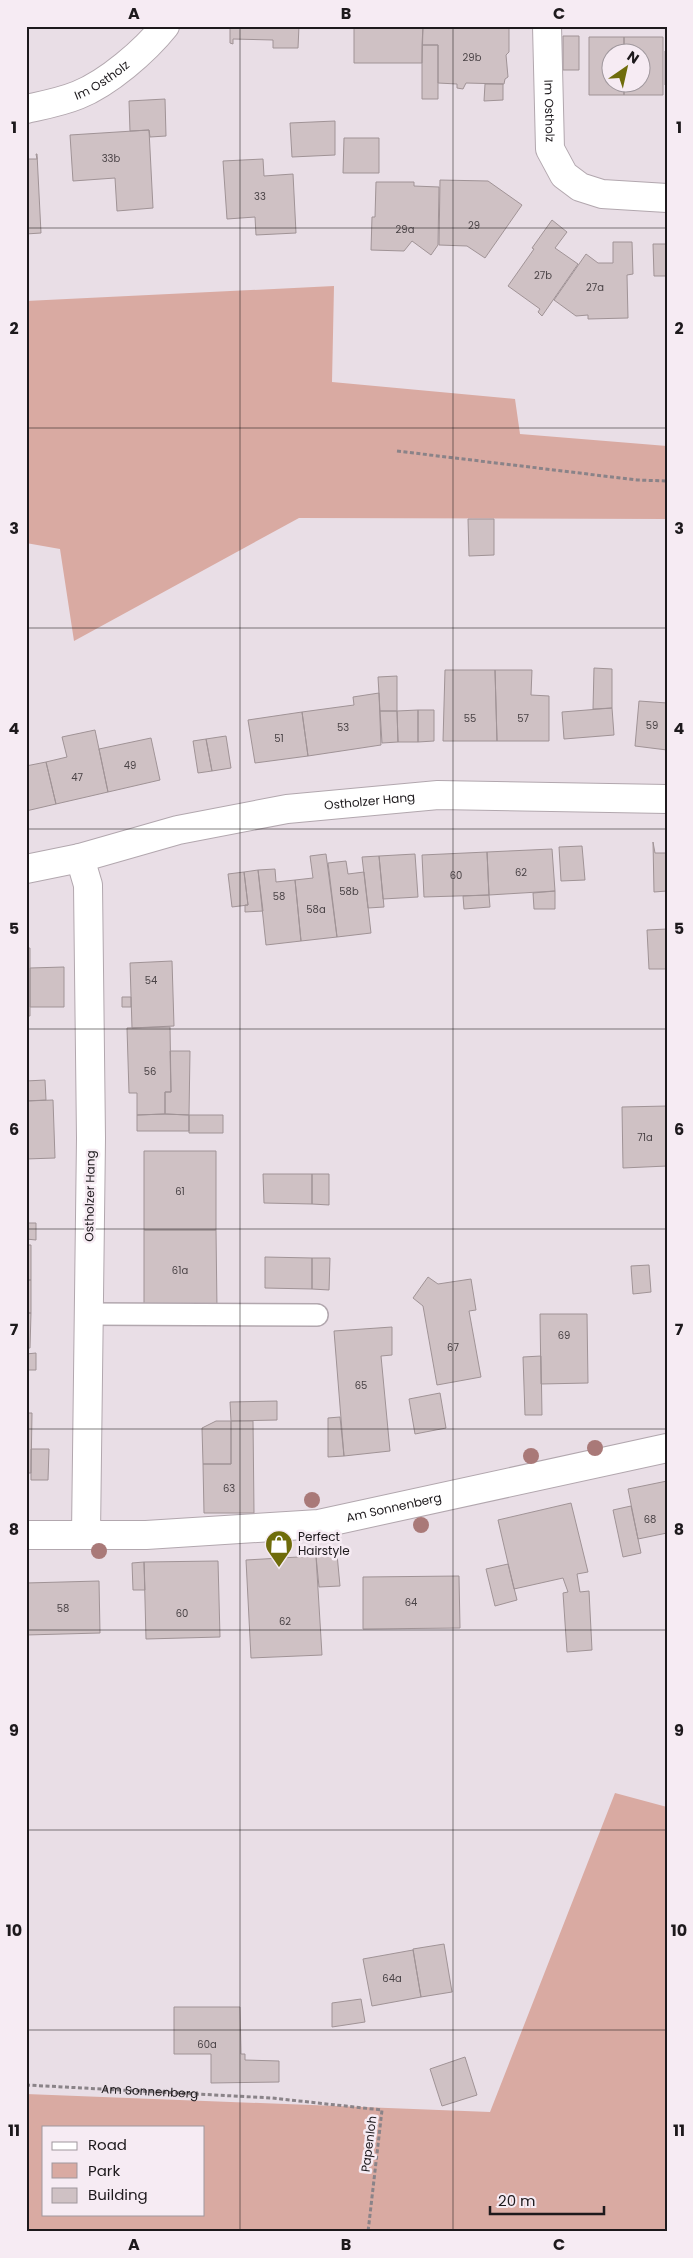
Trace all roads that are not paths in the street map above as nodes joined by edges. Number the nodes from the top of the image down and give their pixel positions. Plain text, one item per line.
1 (165, 26) edge
2 (547, 26) edge
3 (26, 109) edge
4 (667, 198) edge
5 (667, 799) edge
6 (80, 858) junction
7 (26, 869) edge
8 (88, 1314) junction
9 (317, 1315) dead end
10 (667, 1448) edge
11 (26, 1535) edge
12 (86, 1535) junction

1 - 3 street, Im Ostholz
2 - 4 street, Im Ostholz
5 - 6 street, Ostholzer Hang
6 - 7 street, Ostholzer Hang
6 - 8 street, Ostholzer Hang
8 - 9 lane
8 - 12 street, Ostholzer Hang
10 - 12 street, Am Sonnenberg
11 - 12 street, Am Sonnenberg

